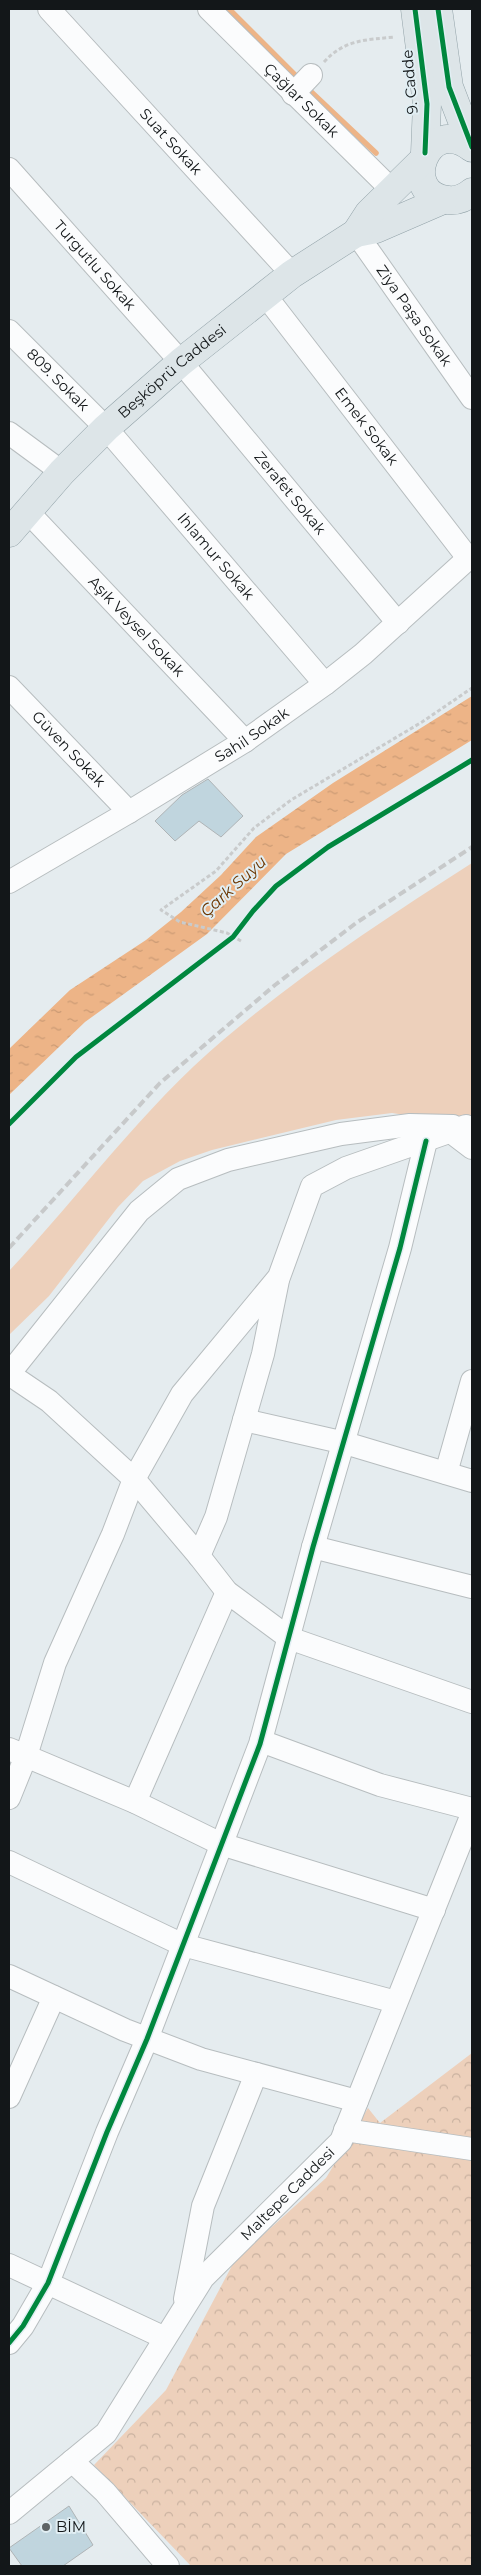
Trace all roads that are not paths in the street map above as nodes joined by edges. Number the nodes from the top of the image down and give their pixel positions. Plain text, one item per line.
1 (49, 9) edge
2 (209, 9) edge
3 (415, 9) edge
4 (438, 9) edge
5 (311, 75) road end
6 (293, 94) junction
7 (472, 148) edge
8 (423, 157) junction
9 (9, 168) edge
10 (393, 191) junction
11 (460, 203) edge
12 (356, 233) junction
13 (292, 274) junction
14 (265, 295) junction
15 (9, 331) edge
16 (181, 362) junction
17 (472, 398) edge
18 (106, 428) junction
19 (9, 433) edge
20 (62, 472) junction
21 (27, 511) junction
22 (9, 534) edge
23 (470, 557) edge
24 (398, 623) junction
25 (325, 684) junction
26 (9, 687) edge
27 (245, 741) junction
28 (129, 812) junction
29 (9, 882) edge
30 (463, 1129) edge
31 (426, 1141) junction
32 (472, 1148) edge
33 (279, 1277) junction
34 (9, 1374) edge
35 (472, 1381) edge
36 (244, 1420) junction
37 (345, 1443) junction
38 (446, 1473) junction
39 (134, 1479) junction
40 (472, 1481) edge
41 (313, 1547) junction
42 (200, 1556) junction
43 (472, 1587) edge
44 (227, 1592) junction
45 (289, 1638) junction
46 (472, 1702) edge
47 (261, 1741) junction
48 (17, 1752) edge
49 (9, 1798) edge
50 (135, 1802) junction
51 (472, 1809) edge
52 (472, 1814) edge
53 (221, 1844) junction
54 (9, 1862) edge
55 (434, 1910) junction
56 (183, 1945) junction
57 (9, 1976) edge
58 (54, 1997) junction
59 (396, 2002) junction
60 (147, 2038) junction
61 (256, 2074) junction
62 (9, 2097) edge
63 (357, 2101) junction
64 (345, 2130) junction
65 (472, 2149) edge
66 (9, 2265) edge
67 (48, 2283) junction
68 (182, 2312) junction
69 (165, 2338) junction
70 (9, 2343) edge
71 (72, 2461) junction
72 (9, 2513) edge
73 (168, 2566) edge

1 - 13 street, Suat Sokak
2 - 6 street, Çağlar Sokak
3 - 8 main road, 9. Cadde
4 - 7 main road
5 - 6 street
6 - 10 street, Çağlar Sokak
7 - 8 main road
8 - 10 main road
8 - 11 main road, 9. Cadde
9 - 16 street, Turgutlu Sokak
10 - 12 main road
11 - 12 main road
12 - 13 main road, Beşköprü Caddesi
12 - 17 street, Ziya Paşa Sokak
13 - 14 main road, Beşköprü Caddesi
14 - 16 main road, Beşköprü Caddesi
14 - 23 street, Emek Sokak
15 - 18 street, 809. Sokak
16 - 18 main road, Beşköprü Caddesi
16 - 24 street, Zerafet Sokak
18 - 20 main road, Beşköprü Caddesi
18 - 25 street, Ihlamur Sokak
19 - 20 street
20 - 21 main road, Beşköprü Caddesi
21 - 22 main road, Beşköprü Caddesi
21 - 27 street, Aşık Veysel Sokak
23 - 24 street, Sahil Sokak
24 - 25 street, Sahil Sokak
25 - 27 street, Sahil Sokak
26 - 28 street, Güven Sokak
27 - 28 street, Sahil Sokak
28 - 29 street, Sahil Sokak
30 - 31 street
30 - 32 street
30 - 34 street
31 - 33 street
31 - 37 street
33 - 36 street
33 - 39 street
34 - 39 street
35 - 38 street
36 - 37 street
36 - 42 street
37 - 38 street
37 - 41 street
38 - 40 street
39 - 42 street
39 - 48 street
41 - 43 street
41 - 45 street
42 - 44 street
44 - 45 street
44 - 50 street
45 - 46 street
45 - 47 street
47 - 51 street
47 - 53 street
48 - 49 street
48 - 50 street
50 - 53 street
52 - 55 street, Maltepe Caddesi
53 - 55 street
53 - 56 street
54 - 56 street
55 - 59 street, Maltepe Caddesi
56 - 59 street
56 - 60 street
57 - 58 street
58 - 60 street
58 - 62 street
59 - 63 street, Maltepe Caddesi
60 - 61 street
60 - 67 street
61 - 63 street
61 - 68 street
63 - 64 street, Maltepe Caddesi
64 - 65 street
64 - 68 street, Maltepe Caddesi
66 - 67 street
67 - 69 street
67 - 70 street
68 - 69 street, Maltepe Caddesi
69 - 71 street, Maltepe Caddesi
71 - 72 street, Maltepe Caddesi
71 - 73 street

